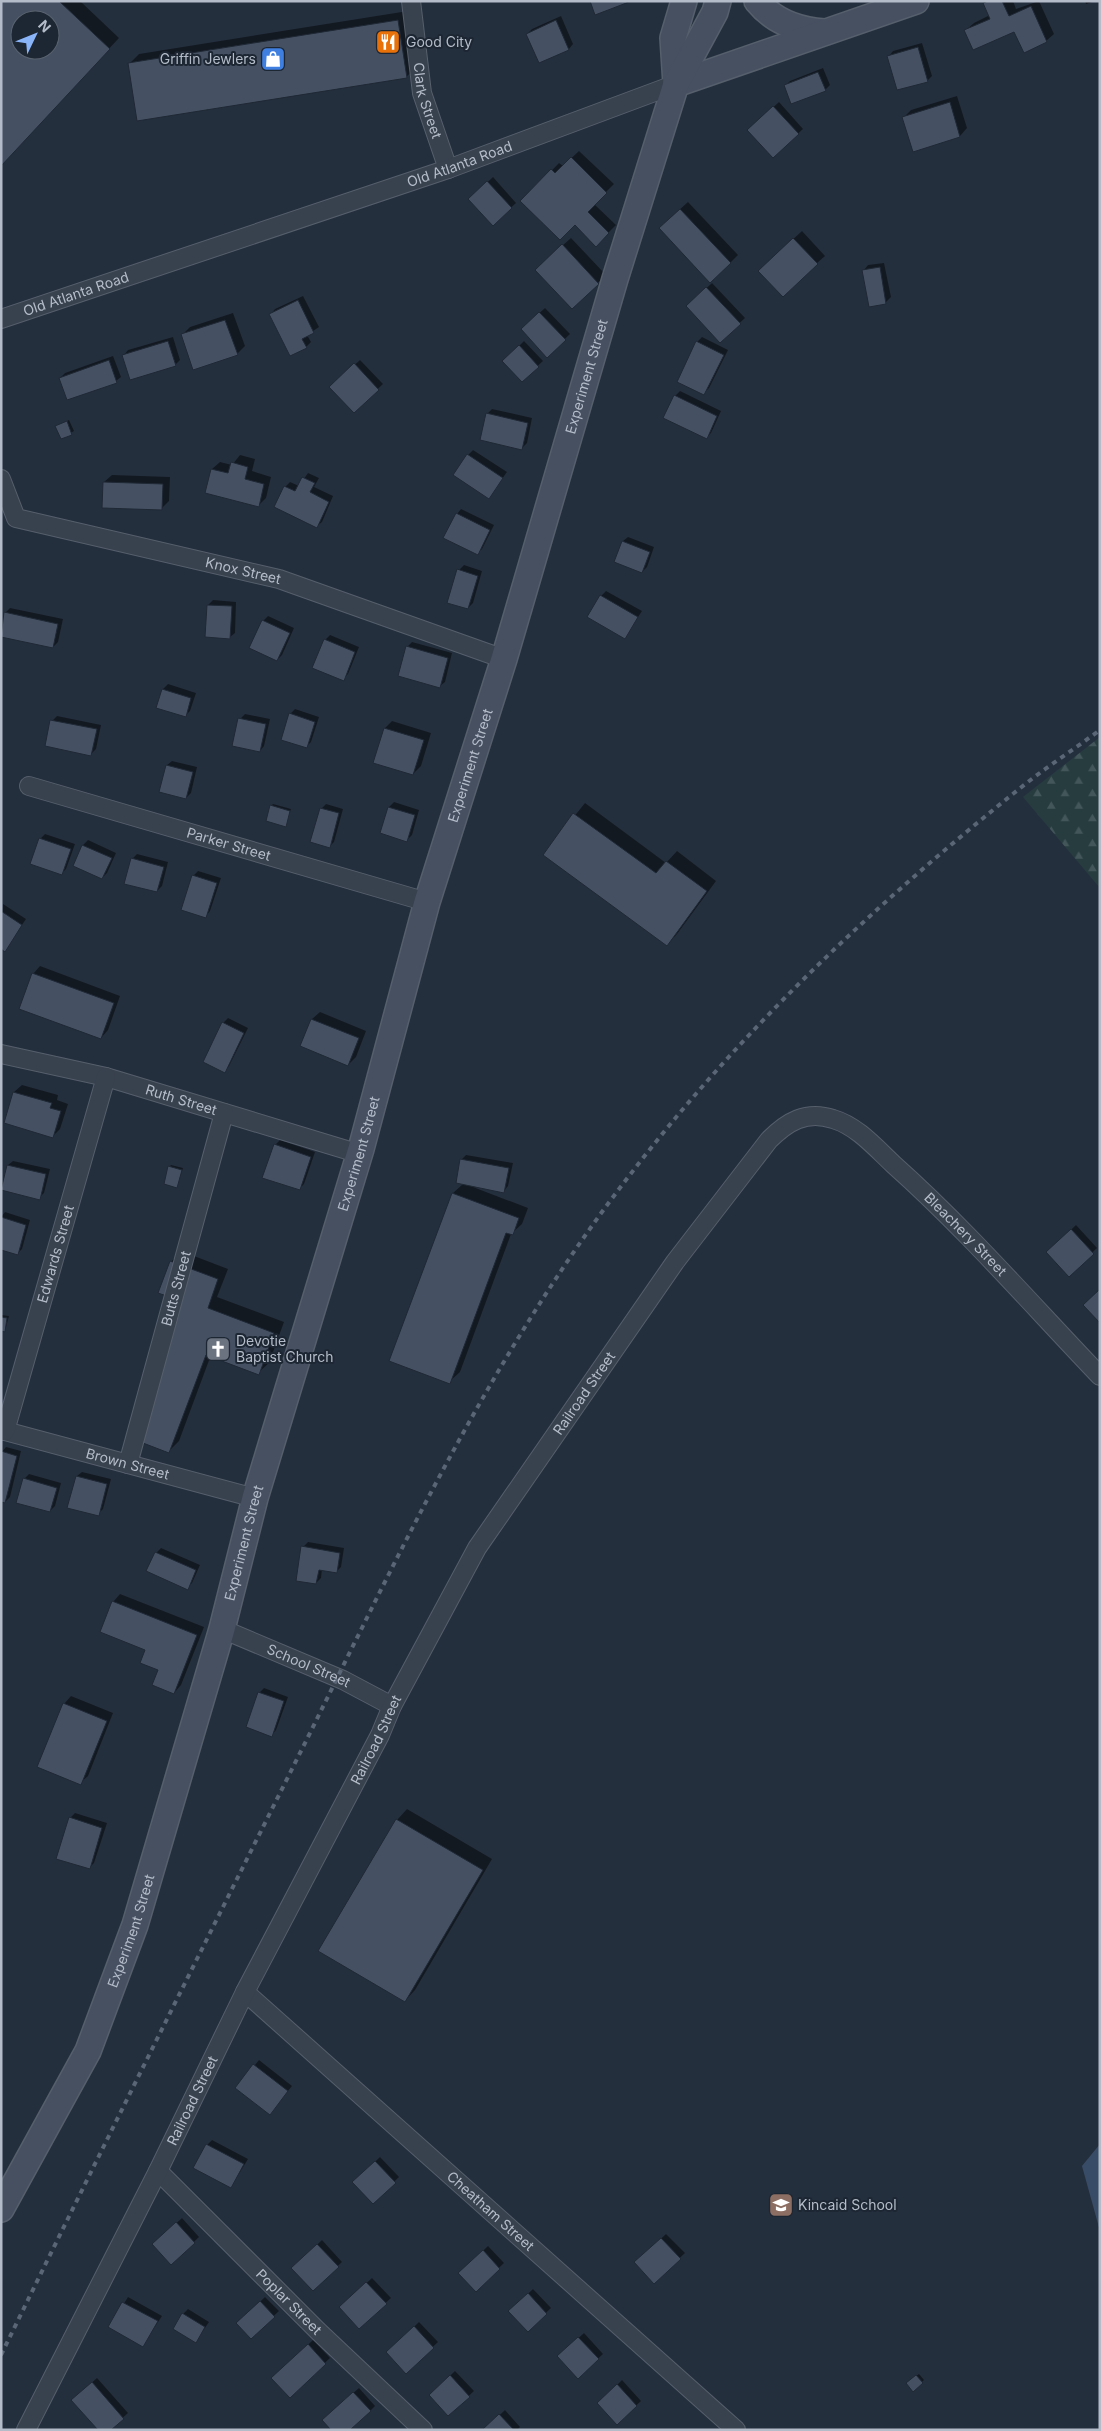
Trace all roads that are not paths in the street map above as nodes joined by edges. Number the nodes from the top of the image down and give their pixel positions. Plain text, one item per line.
1 (411, 1) edge
2 (684, 1) edge
3 (718, 1) edge
4 (757, 1) edge
5 (916, 1) edge
6 (826, 32) junction
7 (676, 84) junction
8 (448, 169) junction
9 (1, 319) edge
10 (1, 479) edge
11 (9, 522) edge
12 (504, 659) junction
13 (29, 786) dead end
14 (427, 902) junction
15 (4, 1060) edge
16 (106, 1076) junction
17 (224, 1113) junction
18 (816, 1117) joint
19 (360, 1154) junction
20 (1100, 1376) edge
21 (3, 1430) edge
22 (128, 1464) junction
23 (255, 1498) junction
24 (222, 1629) junction
25 (392, 1706) junction
26 (245, 1992) junction
27 (158, 2170) junction
28 (1, 2208) edge
29 (26, 2430) edge
30 (423, 2430) edge
31 (736, 2430) edge

1 - 8 street, Clark Street
2 - 7 main road
3 - 7 main road
4 - 6 main road
5 - 6 main road, Old Atlanta Road
6 - 7 main road, Old Atlanta Road
7 - 8 street, Old Atlanta Road
7 - 12 main road, Experiment Street
8 - 9 street, Old Atlanta Road
10 - 11 street, Knox Street
11 - 12 street, Knox Street
12 - 14 main road, Experiment Street
13 - 14 street, Parker Street
14 - 19 main road, Experiment Street
15 - 16 street, Ruth Street
16 - 17 street, Ruth Street
16 - 21 street, Edwards Street
17 - 19 street, Ruth Street
17 - 22 street, Butts Street
18 - 20 street, Bleachery Street
18 - 25 street, Railroad Street
19 - 23 main road, Experiment Street
21 - 22 street, Brown Street
22 - 23 street, Brown Street
23 - 24 main road, Experiment Street
24 - 25 street, School Street
24 - 28 main road, Experiment Street
25 - 26 street, Railroad Street
26 - 27 street, Railroad Street
26 - 31 street, Cheatham Street
27 - 29 street, Railroad Street
27 - 30 street, Poplar Street

